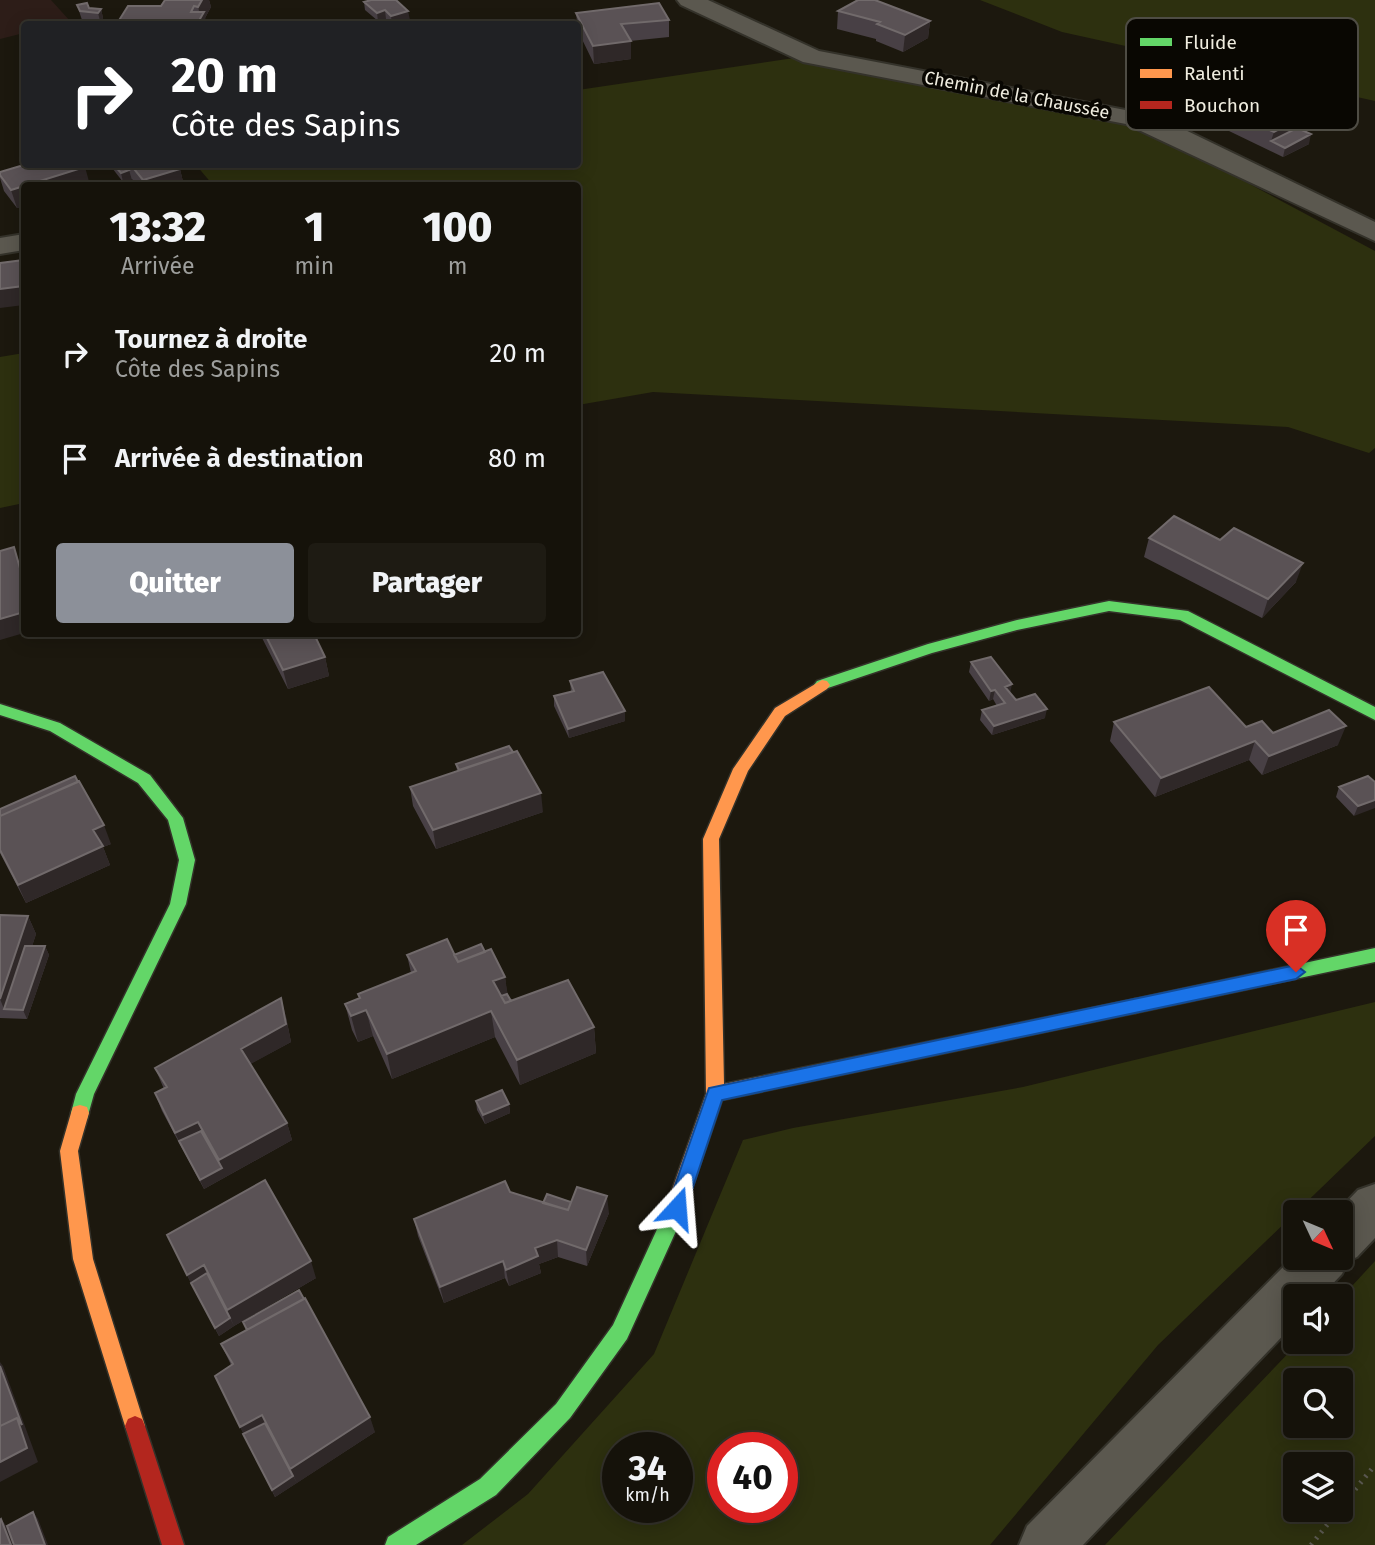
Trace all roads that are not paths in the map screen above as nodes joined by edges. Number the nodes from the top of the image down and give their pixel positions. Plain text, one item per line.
1 (689, 0) edge
2 (1126, 117) edge
3 (1164, 130) edge
4 (1375, 233) edge
5 (21, 242) edge
6 (0, 246) edge
7 (0, 709) edge
8 (1375, 714) edge
9 (1375, 955) edge
10 (715, 1094) junction
11 (1375, 1205) edge
12 (1353, 1228) edge
13 (1313, 1270) edge
14 (173, 1545) edge
15 (396, 1545) edge
16 (1046, 1545) edge

1 - 2 street, Chemin de la Chaussée
3 - 4 street, Chemin de la Chaussée
5 - 6 street
7 - 14 street
8 - 10 street
9 - 10 street
10 - 15 street
11 - 12 street
13 - 16 street

